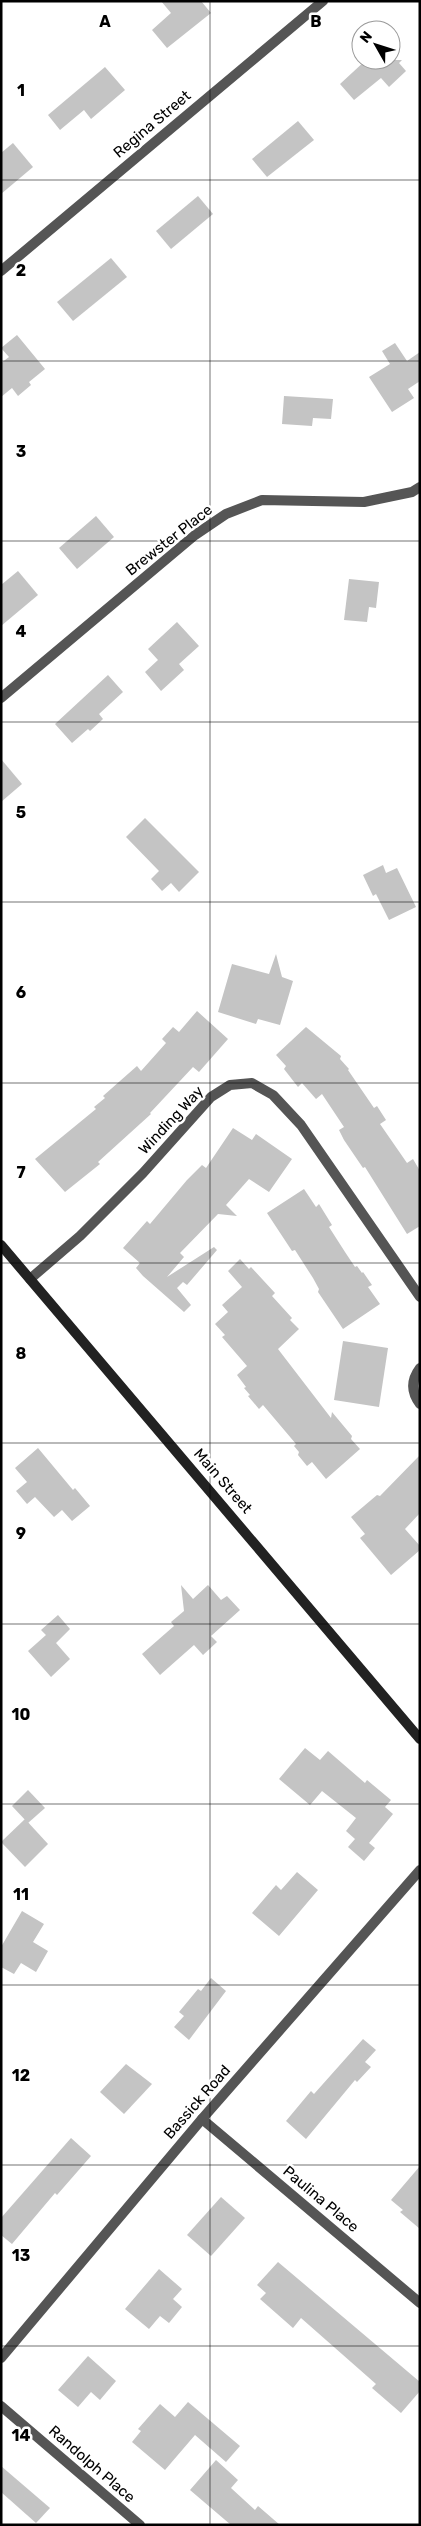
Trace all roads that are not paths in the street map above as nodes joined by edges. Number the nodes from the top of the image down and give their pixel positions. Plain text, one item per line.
1 (323, 1) edge
2 (1, 271) edge
3 (420, 487) edge
4 (1, 698) edge
5 (1, 1245) edge
6 (30, 1279) junction
7 (420, 1297) edge
8 (420, 1368) edge
9 (420, 1404) edge
10 (420, 1739) edge
11 (420, 1870) edge
12 (202, 2118) junction
13 (420, 2303) edge
14 (1, 2358) edge
15 (1, 2406) edge
16 (140, 2525) edge

1 - 2 street, Regina Street
3 - 4 street, Brewster Place
5 - 6 main road, Main Street
6 - 7 street, Winding Way
6 - 10 main road, Main Street
8 - 9 street
11 - 12 street, Bassick Road
12 - 13 street, Paulina Place
12 - 14 street, Bassick Road
15 - 16 street, Randolph Place

